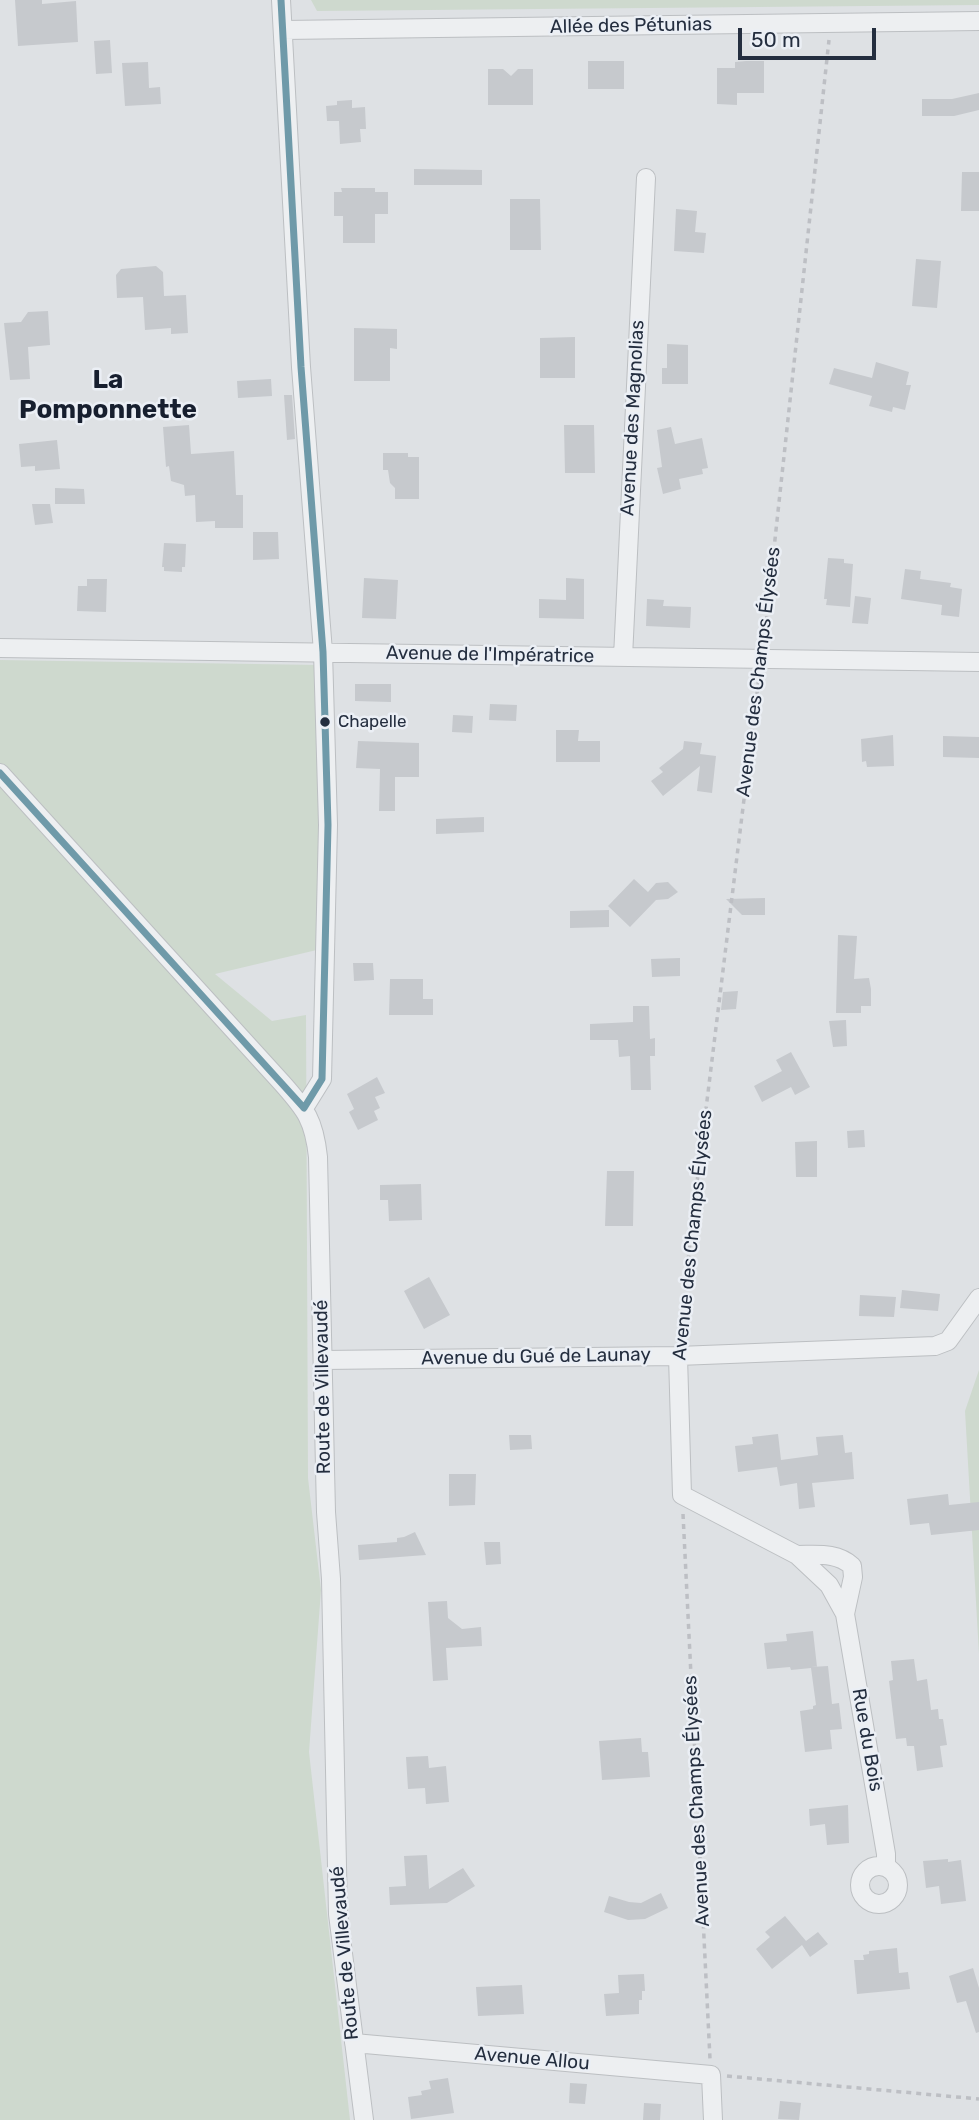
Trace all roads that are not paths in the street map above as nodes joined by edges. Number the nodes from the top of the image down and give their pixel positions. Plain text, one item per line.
1 (281, 0) edge
2 (979, 21) edge
3 (283, 30) junction
4 (646, 178) dead end
5 (0, 648) edge
6 (323, 652) junction
7 (623, 657) junction
8 (979, 662) edge
9 (0, 773) edge
10 (304, 1108) junction
11 (979, 1298) edge
12 (678, 1356) junction
13 (323, 1360) junction
14 (682, 1494) joint
15 (797, 1555) junction
16 (845, 1614) junction
17 (886, 1867) dead end
18 (354, 2043) junction
19 (364, 2120) edge
20 (713, 2120) edge

1 - 3 street
2 - 3 street, Allée des Pétunias
3 - 6 street
4 - 7 street, Avenue des Magnolias
5 - 6 street, Avenue de l'Impératrice
6 - 7 street, Avenue de l'Impératrice
6 - 10 street
7 - 8 street, Avenue de l'Impératrice
9 - 10 street, Route de Villevaudé
10 - 13 street, Route de Villevaudé
11 - 12 street, Avenue du Gué de Launay
12 - 13 street, Avenue du Gué de Launay
12 - 14 street, Avenue des Champs Élysées
13 - 18 street, Route de Villevaudé
14 - 15 street, Rue du Bois
15 - 16 street, Rue du Bois
15 - 16 street, Rue du Bois
16 - 17 street, Rue du Bois
18 - 19 street, Route de Villevaudé
18 - 20 street, Avenue Allou

